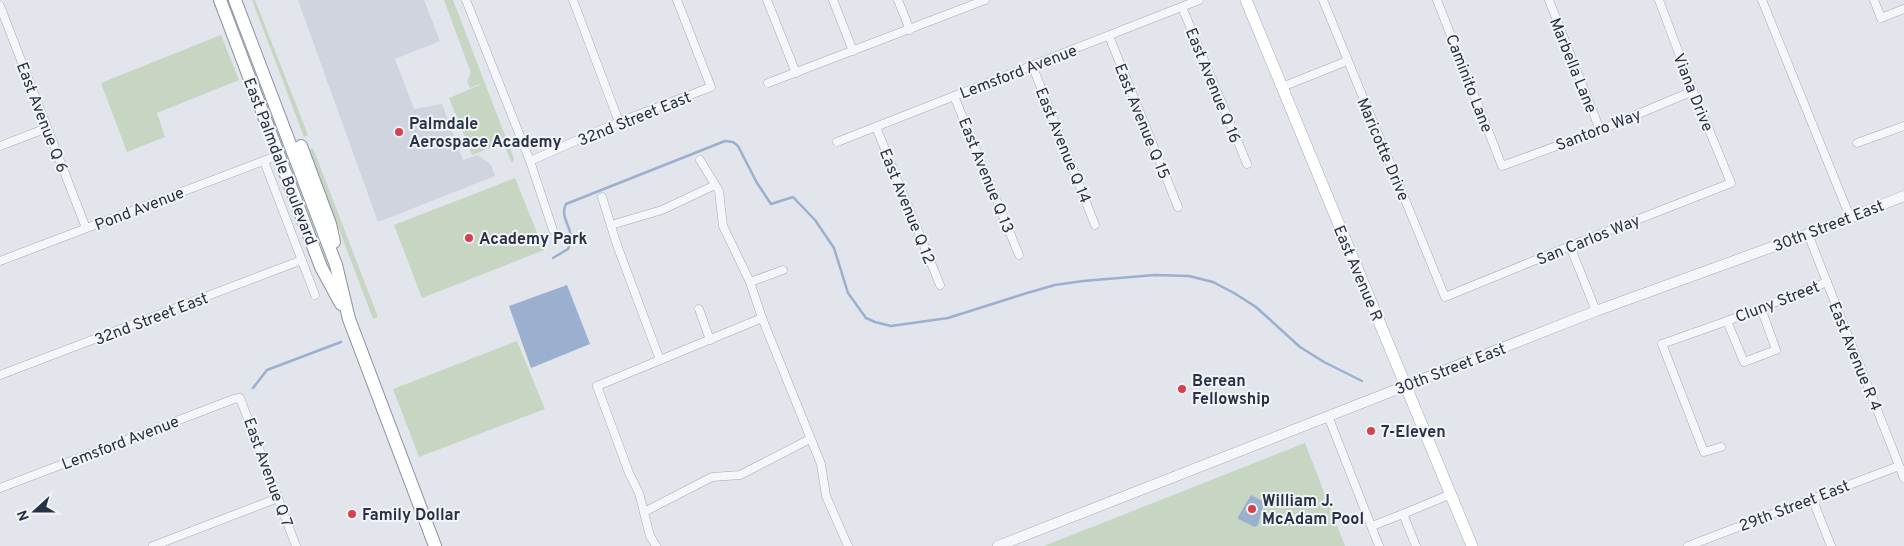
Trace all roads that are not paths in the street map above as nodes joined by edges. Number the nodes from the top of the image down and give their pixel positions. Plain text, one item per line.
1 (220, 0) edge
2 (235, 0) edge
3 (243, 0) edge
4 (466, 0) edge
5 (573, 0) edge
6 (677, 0) edge
7 (767, 0) edge
8 (833, 0) edge
9 (898, 0) edge
10 (985, 0) edge
11 (1199, 0) edge
12 (1246, 0) edge
13 (1323, 0) edge
14 (1438, 0) edge
15 (1548, 0) edge
16 (1659, 0) edge
17 (1762, 0) edge
18 (1874, 0) edge
19 (964, 4) edge
20 (0, 6) edge
21 (1182, 7) junction
22 (1904, 9) edge
23 (245, 26) junction
24 (9, 29) junction
25 (910, 30) junction
26 (0, 32) edge
27 (1109, 36) junction
28 (853, 51) junction
29 (1347, 60) junction
30 (1032, 65) junction
31 (796, 72) junction
32 (768, 83) dead end
33 (1282, 87) junction
34 (1693, 91) junction
35 (954, 96) junction
36 (619, 122) junction
37 (1904, 126) edge
38 (876, 127) junction
39 (47, 128) junction
40 (1600, 130) junction
41 (837, 142) dead end
42 (1858, 143) dead end
43 (0, 146) edge
44 (301, 146) dead end
45 (279, 155) junction
46 (700, 160) dead end
47 (264, 161) junction
48 (530, 161) junction
49 (1247, 164) dead end
50 (1502, 166) joint
51 (1731, 183) joint
52 (715, 185) junction
53 (1904, 196) edge
54 (602, 197) dead end
55 (1178, 207) dead end
56 (1850, 217) junction
57 (611, 225) junction
58 (1095, 225) dead end
59 (86, 228) junction
60 (553, 230) dead end
61 (1808, 234) junction
62 (1570, 246) junction
63 (1019, 255) dead end
64 (334, 259) junction
65 (302, 260) junction
66 (0, 261) edge
67 (783, 270) dead end
68 (750, 282) junction
69 (1827, 282) junction
70 (940, 285) dead end
71 (315, 295) dead end
72 (1445, 297) joint
73 (1761, 308) junction
74 (699, 310) dead end
75 (1596, 311) junction
76 (762, 318) junction
77 (349, 320) junction
78 (1728, 321) junction
79 (710, 340) junction
80 (660, 360) junction
81 (0, 375) edge
82 (1406, 384) junction
83 (240, 398) joint
84 (1328, 416) junction
85 (810, 439) junction
86 (1720, 446) dead end
87 (1899, 466) junction
88 (1904, 478) edge
89 (0, 488) edge
90 (1451, 494) junction
91 (278, 498) junction
92 (1812, 498) junction
93 (644, 512) junction
94 (1403, 514) junction
95 (1372, 526) junction
96 (153, 546) edge
97 (296, 546) edge
98 (435, 546) edge
99 (656, 546) edge
100 (848, 546) edge
101 (998, 546) edge
102 (1379, 546) edge
103 (1416, 546) edge
104 (1472, 546) edge
105 (1688, 546) edge
106 (1831, 546) edge

1 - 45 highway, East Palmdale Boulevard
2 - 23 highway, East Palmdale Boulevard
3 - 23 highway
4 - 48 street
5 - 36 street
6 - 36 street, 32nd Street East
7 - 31 street
8 - 28 street
9 - 25 street
10 - 19 street
11 - 21 street, Lemsford Avenue
12 - 33 main road, East Avenue R
13 - 29 street, Maricotte Drive
14 - 50 street, Caminito Lane
15 - 40 street, Marbella Lane
16 - 34 street, Viana Drive
17 - 56 street
18 - 22 street
19 - 25 street
20 - 24 street, East Avenue Q 6
21 - 27 street, Lemsford Avenue
21 - 49 street, East Avenue Q 16
23 - 64 highway, East Palmdale Boulevard
24 - 26 street
24 - 39 street, East Avenue Q 6
25 - 28 street
27 - 30 street, Lemsford Avenue
27 - 55 street, East Avenue Q 15
28 - 31 street
29 - 33 street
29 - 72 street, Maricotte Drive
30 - 35 street, Lemsford Avenue
30 - 58 street, East Avenue Q 14
31 - 32 street
33 - 82 main road, East Avenue R
34 - 40 street, Santoro Way
34 - 51 street, Viana Drive
35 - 38 street, Lemsford Avenue
35 - 63 street, East Avenue Q 13
36 - 48 street, 32nd Street East
37 - 42 street
38 - 41 street, Lemsford Avenue
38 - 70 street, East Avenue Q 12
39 - 43 street
39 - 59 street, East Avenue Q 6
40 - 50 street, Santoro Way
44 - 64 highway
45 - 47 street, Pond Avenue
45 - 77 highway, East Palmdale Boulevard
46 - 52 street
47 - 59 street, Pond Avenue
47 - 65 street
48 - 60 street
51 - 62 street, San Carlos Way
52 - 57 street
52 - 68 street
53 - 56 street, 30th Street East
54 - 57 street
56 - 61 street, 30th Street East
57 - 80 street
59 - 66 street, Pond Avenue
61 - 69 street, East Avenue R 4
61 - 75 street, 30th Street East
62 - 72 street, San Carlos Way
62 - 75 street
64 - 77 highway, East Palmdale Boulevard
65 - 71 street
65 - 81 street, 32nd Street East
67 - 68 street
68 - 76 street
69 - 73 street, Cluny Street
69 - 87 street, East Avenue R 4
73 - 78 street, Cluny Street
73 - 78 street
74 - 79 street
75 - 82 street, 30th Street East
76 - 79 street
76 - 85 street
77 - 98 highway, East Palmdale Boulevard
78 - 86 street, Cluny Street
79 - 80 street
80 - 93 street
82 - 84 street, 30th Street East
82 - 90 main road, East Avenue R
83 - 89 street, Lemsford Avenue
83 - 91 street, East Avenue Q 7
84 - 95 street
84 - 101 street, 30th Street East
85 - 93 street
85 - 100 street
87 - 88 street, East Avenue R 4
87 - 92 street, 29th Street East
90 - 94 street
90 - 104 main road, East Avenue R
91 - 96 street
91 - 97 street, East Avenue Q 7
92 - 105 street, 29th Street East
92 - 106 street
93 - 99 street
94 - 95 street
94 - 103 street
95 - 102 street

